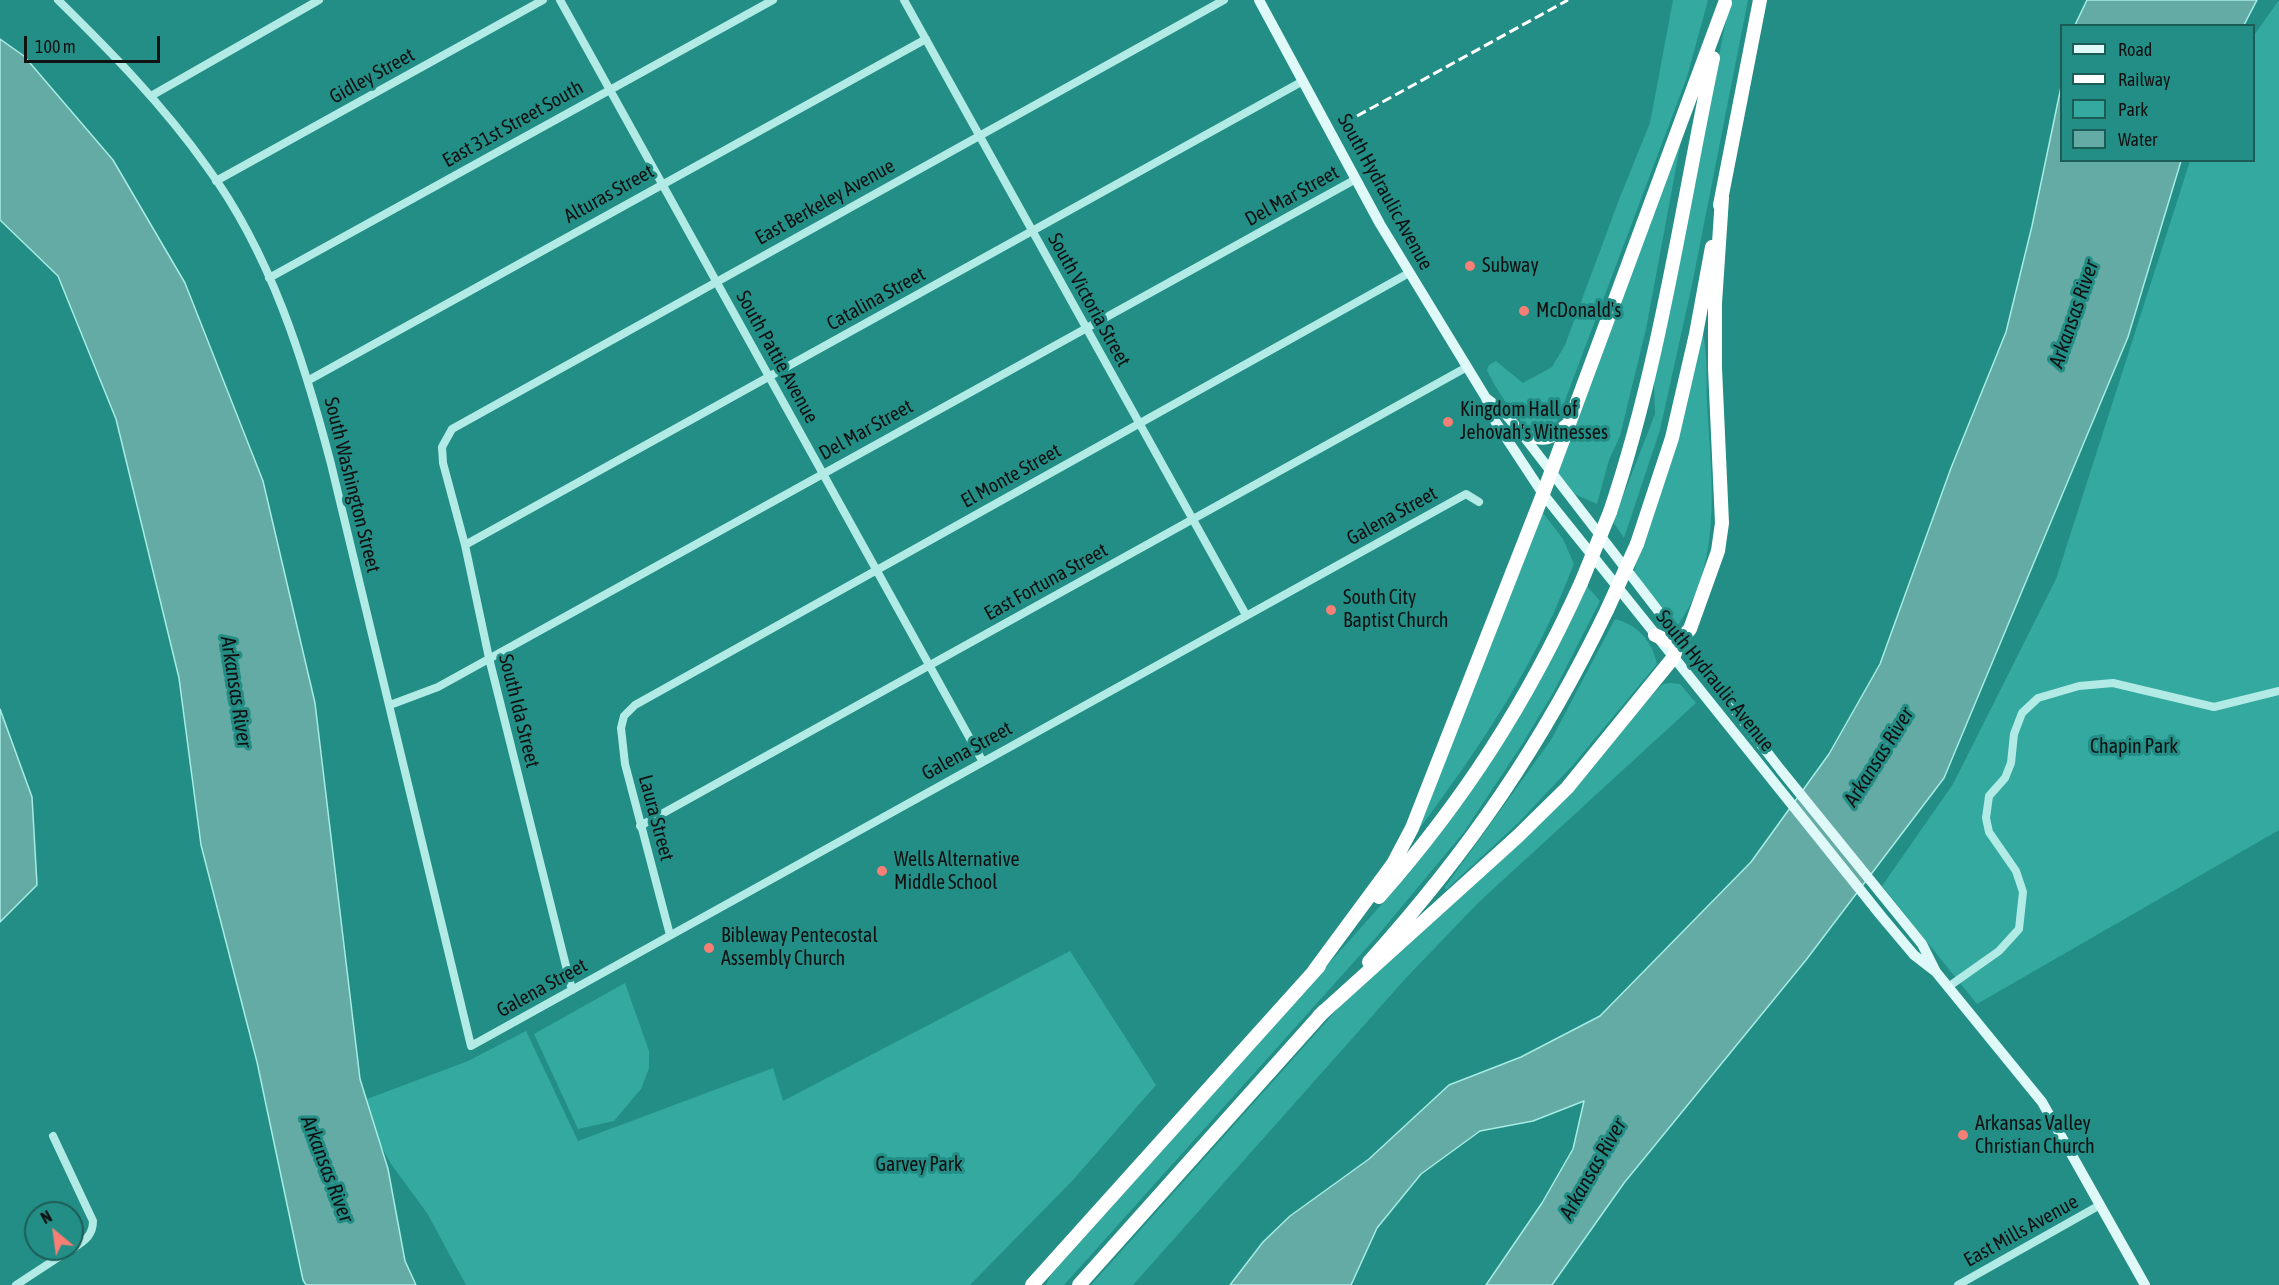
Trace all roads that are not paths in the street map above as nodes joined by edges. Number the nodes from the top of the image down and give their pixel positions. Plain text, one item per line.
1 (320, 0) edge
2 (543, 0) edge
3 (560, 0) edge
4 (773, 0) edge
5 (904, 0) edge
6 (1224, 0) edge
7 (1259, 0) edge
8 (1760, 0) edge
9 (60, 1) edge
10 (1725, 2) edge
11 (926, 39) junction
12 (1303, 81) junction
13 (609, 90) junction
14 (151, 96) junction
15 (980, 135) junction
16 (1356, 179) junction
17 (216, 181) junction
18 (662, 184) junction
19 (1722, 198) junction
20 (1033, 231) junction
21 (1409, 273) junction
22 (269, 278) junction
23 (716, 281) junction
24 (1086, 328) junction
25 (1467, 367) junction
26 (769, 377) junction
27 (309, 380) junction
28 (1486, 398) junction
29 (1139, 424) junction
30 (1568, 425) junction
31 (1519, 430) junction
32 (446, 438) joint
33 (822, 473) junction
34 (1550, 474) junction
35 (1543, 494) junction
36 (1479, 502) dead end
37 (1193, 520) junction
38 (465, 545) junction
39 (876, 570) junction
40 (1246, 615) junction
41 (1655, 634) junction
42 (1680, 640) junction
43 (489, 658) junction
44 (1673, 658) junction
45 (929, 666) junction
46 (2279, 691) edge
47 (390, 705) junction
48 (630, 710) joint
49 (983, 762) junction
50 (640, 826) junction
51 (670, 935) junction
52 (1314, 971) junction
53 (1936, 972) junction
54 (1948, 987) junction
55 (572, 990) junction
56 (1319, 1016) junction
57 (471, 1046) joint
58 (53, 1136) dead end
59 (84, 1201) edge
60 (84, 1202) edge
61 (2100, 1205) junction
62 (84, 1242) edge
63 (53, 1261) edge
64 (16, 1285) edge
65 (1032, 1285) edge
66 (1079, 1285) edge
67 (1958, 1285) edge
68 (2145, 1285) edge

1 - 14 street
2 - 17 street, Gidley Street
3 - 13 street, South Pattie Avenue
4 - 13 street, East 31st Street South
5 - 11 street, South Victoria Street
6 - 15 street, East Berkeley Avenue
7 - 12 street, South Hydraulic Avenue
8 - 19 highway
9 - 14 street, South Washington Street
10 - 30 highway
10 - 52 highway, bridge
11 - 15 street, South Victoria Street
11 - 18 street, Alturas Street
12 - 16 street, South Hydraulic Avenue
12 - 20 street, Catalina Street
13 - 18 street, South Pattie Avenue
13 - 22 street, East 31st Street South
14 - 17 street, South Washington Street
15 - 20 street, South Victoria Street
15 - 23 street, East Berkeley Avenue
16 - 21 street, South Hydraulic Avenue
16 - 24 street, Del Mar Street
17 - 22 street, South Washington Street
18 - 23 street, South Pattie Avenue
18 - 27 street, Alturas Street
19 - 42 highway
19 - 56 highway, bridge
20 - 24 street, South Victoria Street
20 - 26 street, Catalina Street
21 - 25 street, South Hydraulic Avenue
21 - 29 street, El Monte Street
22 - 27 street, South Washington Street
23 - 26 street, South Pattie Avenue
23 - 32 street, East Berkeley Avenue
24 - 29 street, South Victoria Street
24 - 33 street, Del Mar Street
25 - 28 street, South Hydraulic Avenue
25 - 37 street, East Fortuna Street
26 - 33 street, South Pattie Avenue
26 - 38 street, Catalina Street
27 - 47 street, South Washington Street
28 - 31 street, South Hydraulic Avenue
28 - 35 street, South Hydraulic Avenue
29 - 37 street, South Victoria Street
29 - 39 street, El Monte Street
30 - 31 highway
30 - 34 highway
31 - 34 street, South Hydraulic Avenue
32 - 38 street, South Ida Street
33 - 39 street, South Pattie Avenue
33 - 43 street, Del Mar Street
34 - 35 highway
34 - 42 street, South Hydraulic Avenue
35 - 41 street, South Hydraulic Avenue
35 - 52 highway
36 - 40 street, Galena Street
37 - 40 street, South Victoria Street
37 - 45 street, East Fortuna Street
38 - 43 street, South Ida Street
39 - 45 street, South Pattie Avenue
39 - 48 street, El Monte Street
40 - 49 street, Galena Street
41 - 42 highway
41 - 44 street, South Hydraulic Avenue
42 - 44 highway
42 - 53 street, South Hydraulic Avenue
43 - 47 street, Del Mar Street
43 - 55 street, South Ida Street
44 - 53 street, South Hydraulic Avenue
44 - 56 highway
45 - 49 street, South Pattie Avenue
45 - 50 street, East Fortuna Street
46 - 54 street
47 - 57 street, South Washington Street
48 - 50 street, Laura Street
49 - 51 street, Galena Street
50 - 51 street, Laura Street
51 - 55 street, Galena Street
52 - 65 highway
53 - 54 street, South Hydraulic Avenue
54 - 61 street, South Hydraulic Avenue
55 - 57 street, Galena Street
56 - 66 highway
58 - 59 street
60 - 62 street
61 - 67 street, East Mills Avenue
61 - 68 street, South Hydraulic Avenue
63 - 64 street

